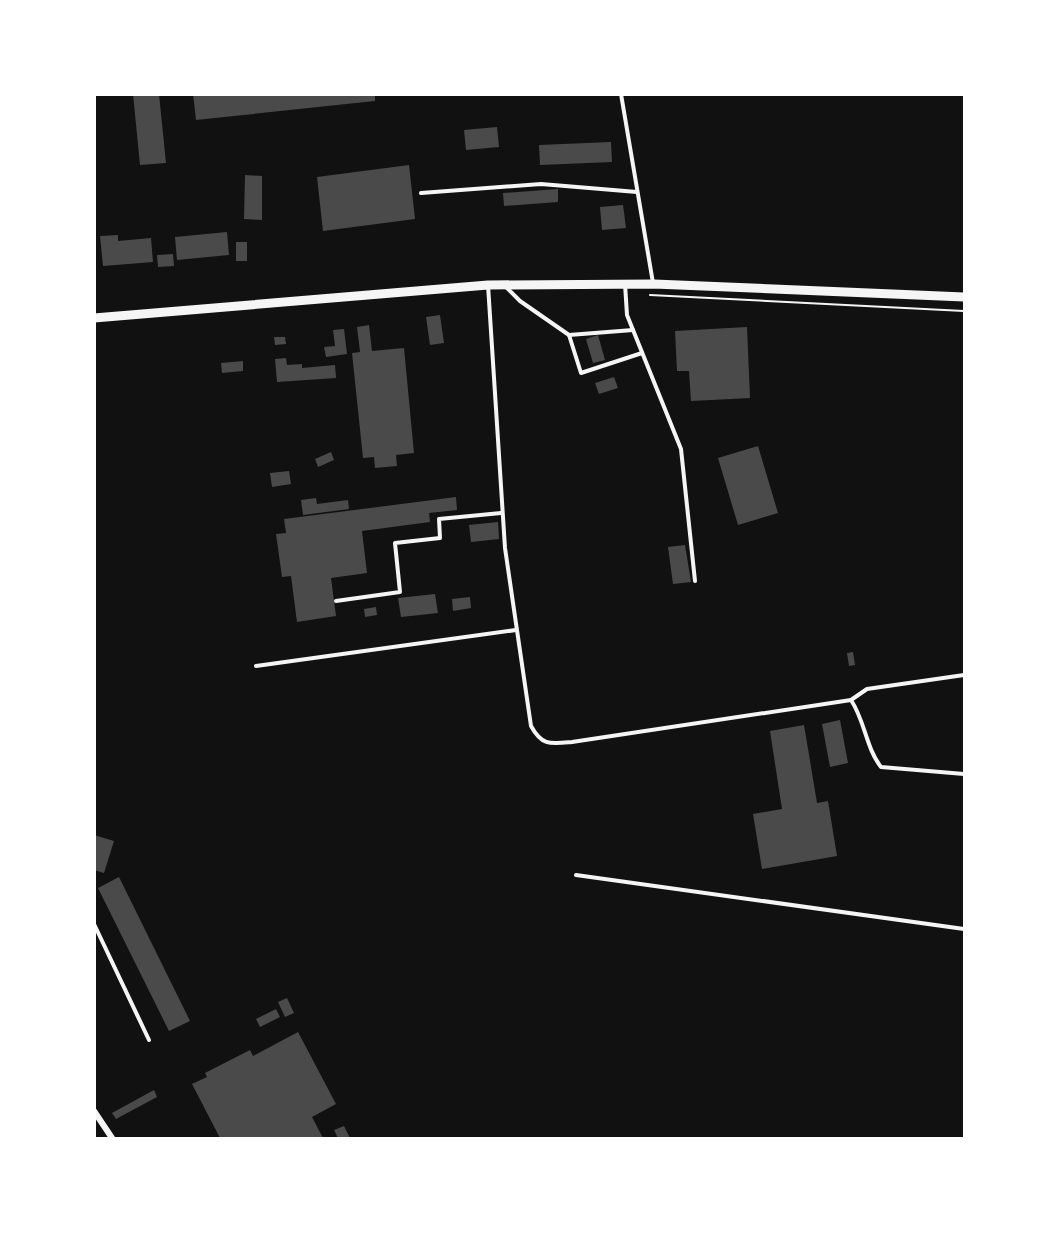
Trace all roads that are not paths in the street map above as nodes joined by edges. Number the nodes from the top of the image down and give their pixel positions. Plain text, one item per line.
1 (621, 94) edge
2 (637, 192) junction
3 (421, 193) dead end
4 (503, 284) junction
5 (626, 284) junction
6 (654, 284) junction
7 (488, 285) junction
8 (964, 297) edge
9 (94, 318) edge
10 (633, 330) junction
11 (569, 335) junction
12 (642, 353) junction
13 (501, 513) junction
14 (695, 581) dead end
15 (336, 601) dead end
16 (516, 630) junction
17 (256, 666) dead end
18 (964, 675) edge
19 (851, 700) junction
20 (964, 774) edge
21 (576, 874) dead end
22 (94, 924) edge
23 (964, 929) edge
24 (149, 1040) dead end
25 (94, 1111) edge
26 (112, 1138) edge

1 - 2 lane
2 - 3 lane
2 - 6 lane
4 - 5 main road
4 - 7 main road
4 - 11 lane
5 - 6 main road
5 - 10 lane
6 - 8 main road
7 - 9 main road
7 - 13 lane
10 - 11 lane
10 - 12 lane
11 - 12 lane
12 - 14 lane
13 - 15 lane
13 - 16 lane
16 - 17 lane
16 - 19 lane
18 - 19 lane
19 - 20 lane
21 - 23 lane
22 - 24 lane
25 - 26 street

